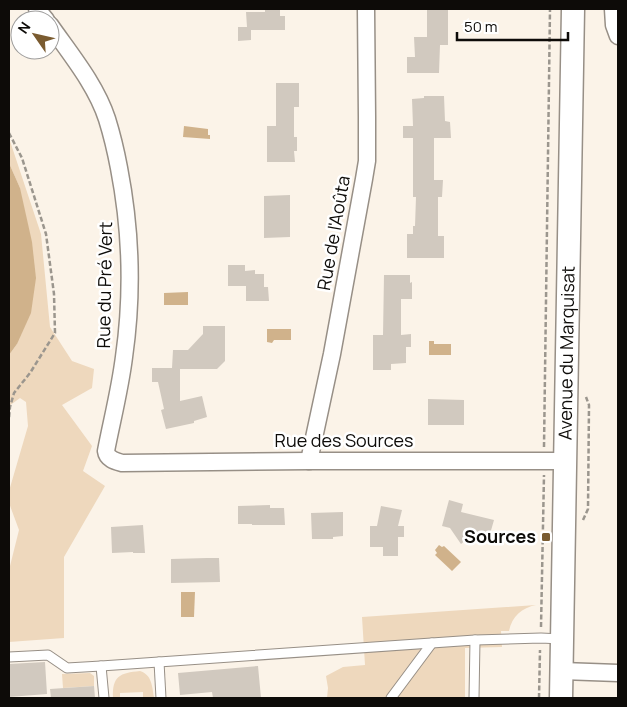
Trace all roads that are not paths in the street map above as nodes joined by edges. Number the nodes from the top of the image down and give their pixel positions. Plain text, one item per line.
1 (366, 9) edge
2 (573, 9) edge
3 (613, 9) edge
4 (618, 36) edge
5 (60, 39) edge
6 (555, 460) junction
7 (309, 461) junction
8 (122, 463) joint
9 (552, 639) junction
10 (475, 640) junction
11 (432, 643) junction
12 (9, 656) edge
13 (159, 662) junction
14 (101, 666) junction
15 (562, 672) junction
16 (618, 673) edge
17 (104, 698) edge
18 (161, 698) edge
19 (391, 698) edge
20 (474, 698) edge
21 (561, 698) edge

1 - 7 street, Rue de l'Aoûta
2 - 6 main road, Avenue du Marquisat
3 - 4 street
5 - 8 street, Rue du Pré Vert
6 - 7 street, Rue des Sources
6 - 9 main road, Avenue du Marquisat
7 - 8 street, Rue des Sources
9 - 10 lane
9 - 15 main road, Avenue du Marquisat
10 - 11 lane
10 - 20 lane
11 - 13 lane
11 - 19 lane
12 - 14 lane
13 - 14 lane
13 - 18 lane
14 - 17 lane
15 - 16 street
15 - 21 main road, Avenue du Marquisat

